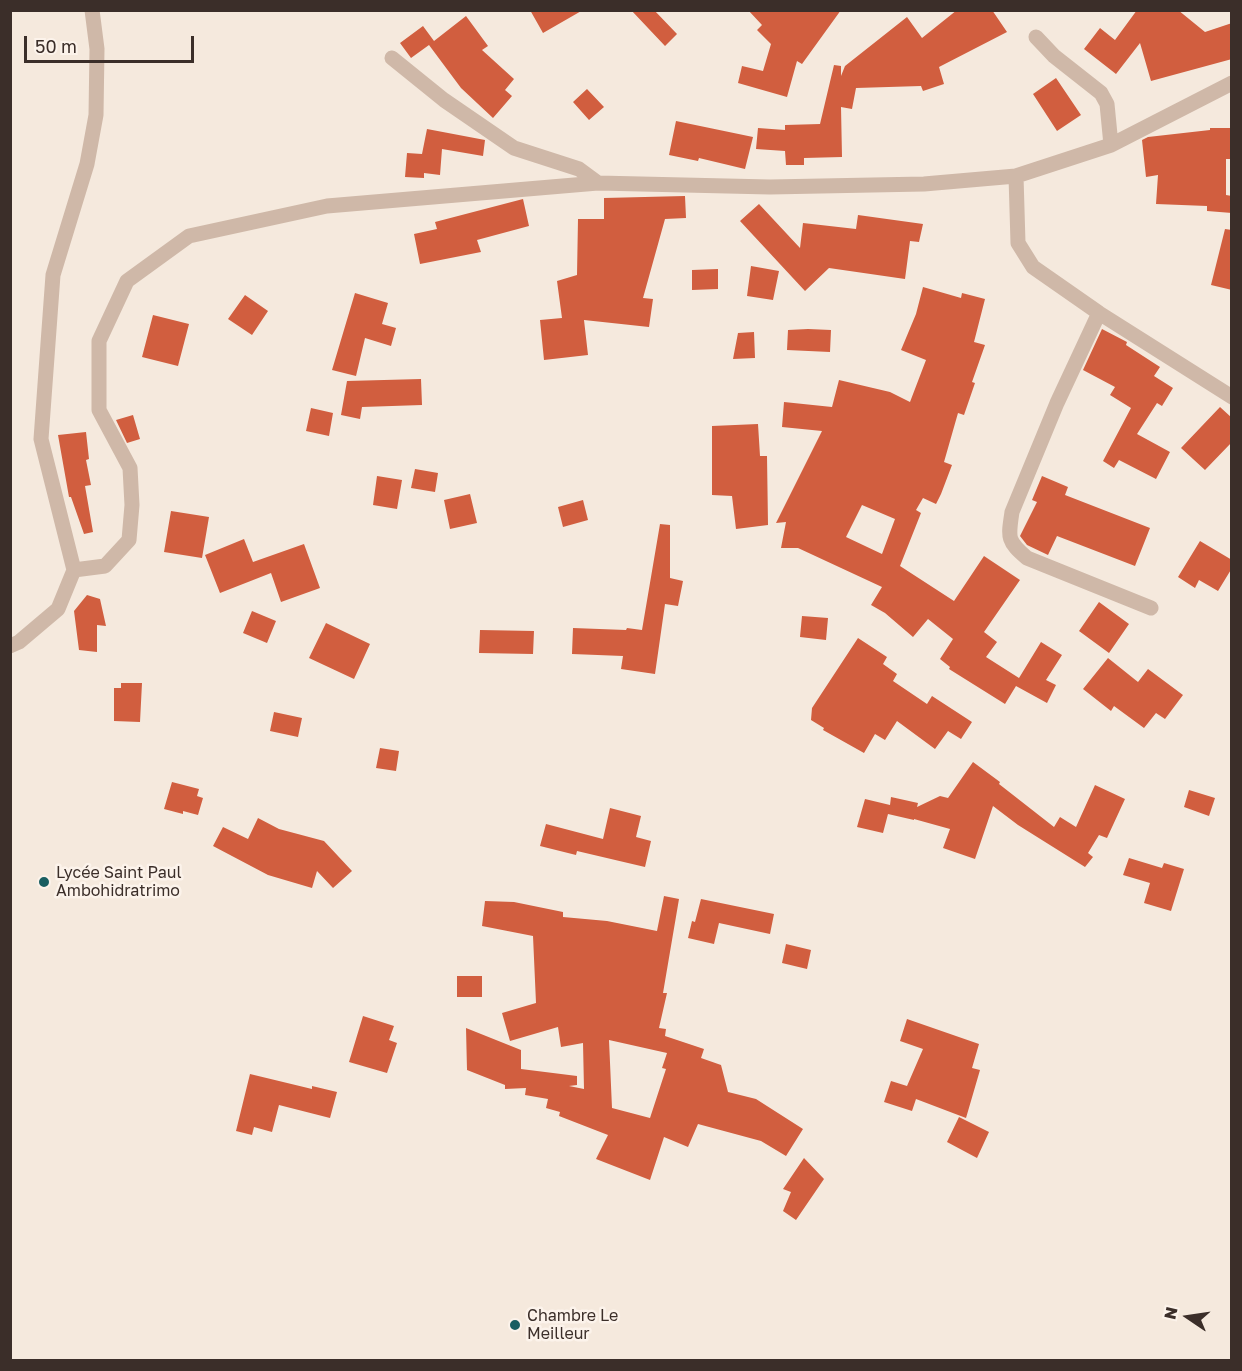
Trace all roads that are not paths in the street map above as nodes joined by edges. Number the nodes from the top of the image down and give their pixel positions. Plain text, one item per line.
1 (92, 10) edge
2 (1036, 37) dead end
3 (392, 58) dead end
4 (1232, 83) edge
5 (1111, 145) junction
6 (1016, 176) junction
7 (598, 183) junction
8 (1099, 313) junction
9 (1232, 397) edge
10 (74, 570) junction
11 (1151, 608) dead end
12 (10, 646) edge

1 - 10 street
2 - 5 street
3 - 7 street
4 - 5 street
5 - 6 street
6 - 7 street
6 - 8 street
7 - 10 street
8 - 9 street
8 - 11 street
10 - 12 street

